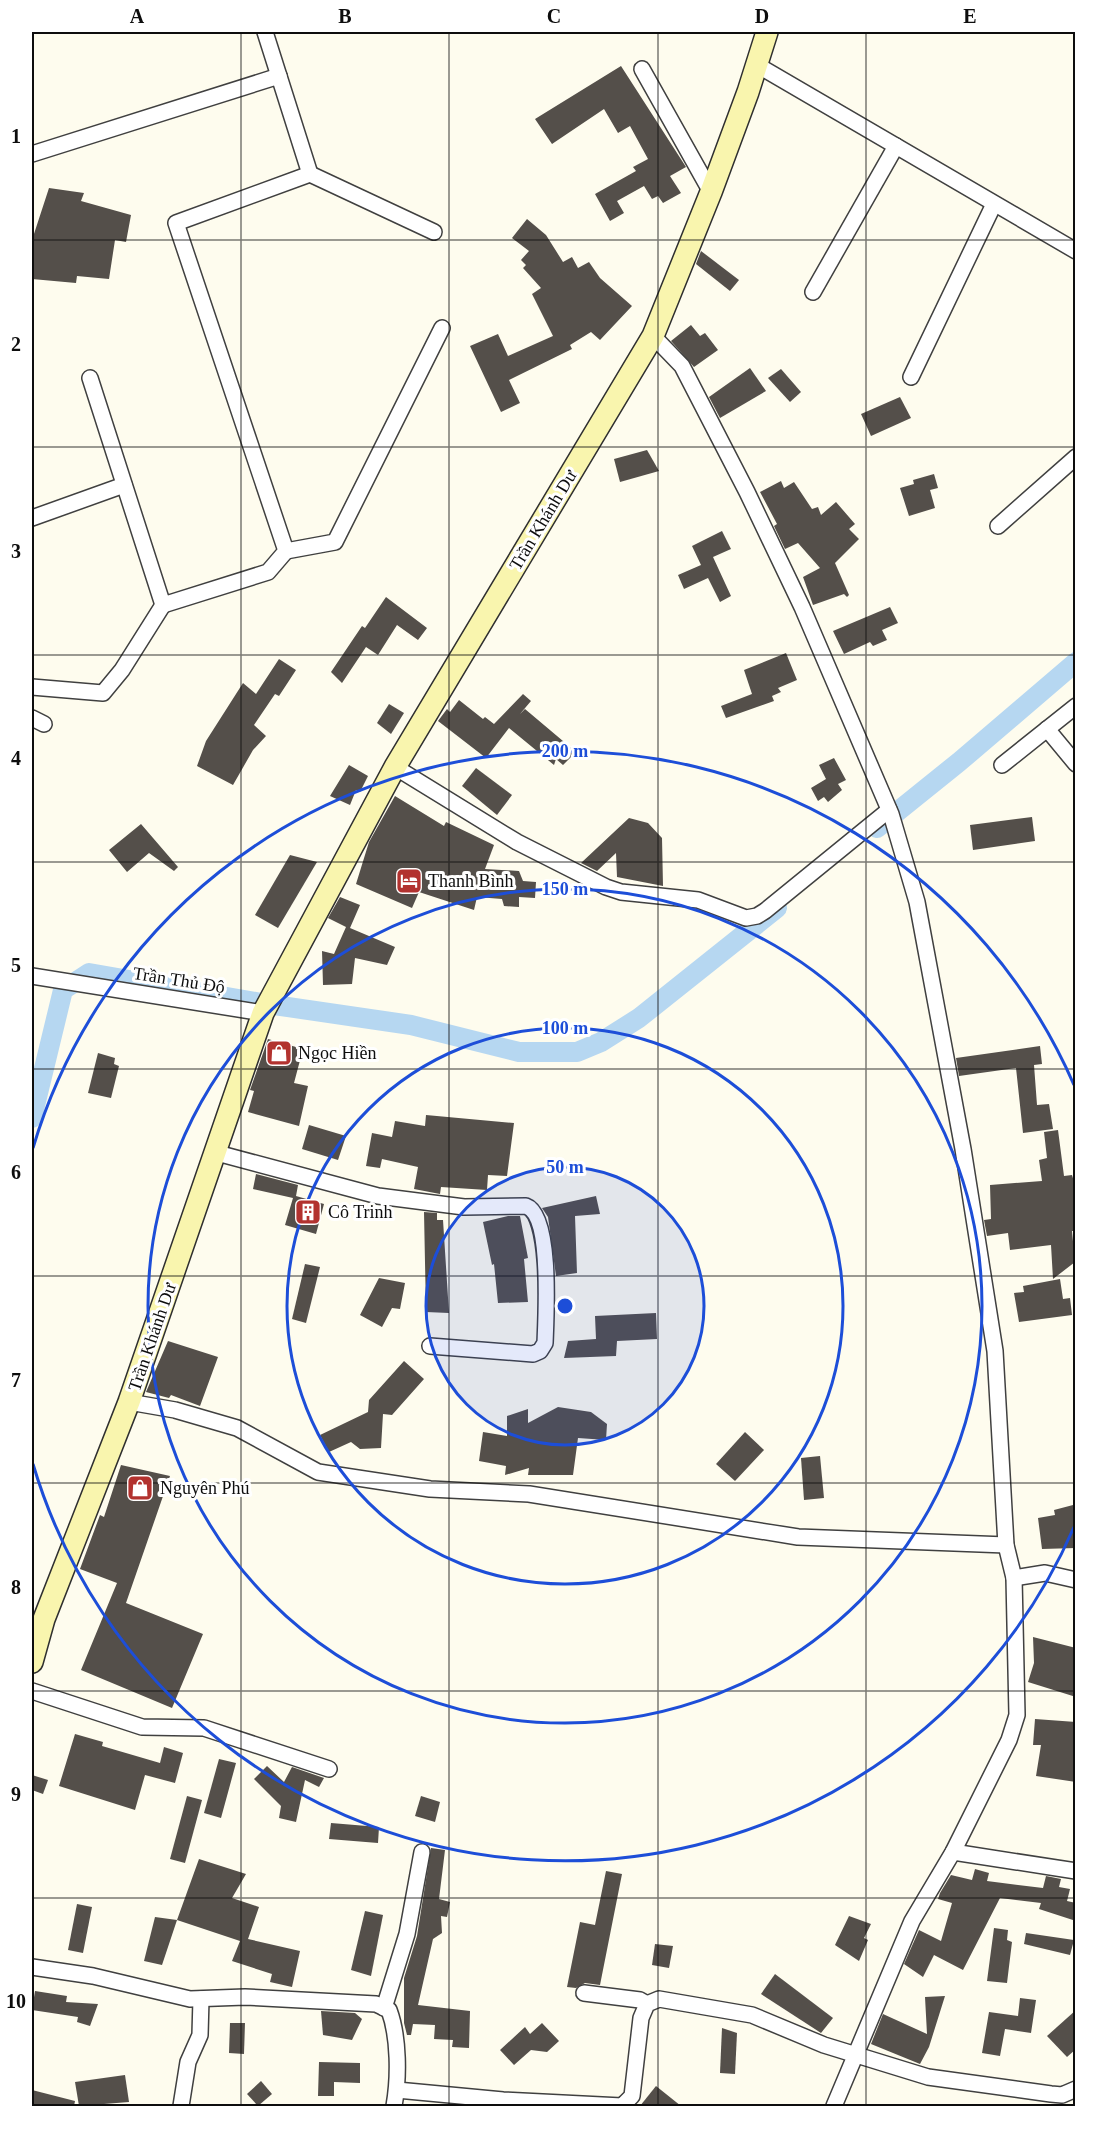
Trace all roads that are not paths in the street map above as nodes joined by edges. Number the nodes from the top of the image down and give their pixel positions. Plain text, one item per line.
1 (265, 32) edge
2 (767, 32) edge
3 (757, 64) junction
4 (642, 69) dead end
5 (279, 76) junction
6 (896, 146) junction
7 (32, 154) edge
8 (310, 174) junction
9 (711, 192) junction
10 (994, 204) junction
11 (434, 232) dead end
12 (1076, 251) edge
13 (813, 292) dead end
14 (442, 328) dead end
15 (652, 336) junction
16 (911, 377) dead end
17 (90, 378) dead end
18 (1076, 457) edge
19 (124, 485) junction
20 (32, 518) edge
21 (998, 526) dead end
22 (286, 551) junction
23 (163, 604) junction
24 (32, 687) edge
25 (1076, 706) edge
26 (1047, 729) junction
27 (1076, 764) edge
28 (1002, 765) dead end
29 (395, 767) junction
30 (892, 816) junction
31 (32, 976) edge
32 (264, 1011) junction
33 (217, 1152) junction
34 (430, 1346) dead end
35 (129, 1402) junction
36 (1006, 1545) junction
37 (1014, 1578) junction
38 (1076, 1580) edge
39 (32, 1662) edge
40 (32, 1691) edge
41 (329, 1769) dead end
42 (422, 1852) dead end
43 (953, 1852) junction
44 (1076, 1871) edge
45 (32, 1967) edge
46 (584, 1993) dead end
47 (201, 1999) junction
48 (647, 2004) junction
49 (384, 2008) junction
50 (856, 2053) junction
51 (1076, 2089) edge
52 (397, 2090) junction
53 (181, 2106) edge
54 (394, 2106) edge
55 (834, 2106) edge

1 - 5 street
2 - 3 street, Trần Khánh Dư
3 - 6 street
3 - 9 street, Trần Khánh Dư
4 - 9 street
5 - 7 street
5 - 8 street
6 - 10 street
6 - 13 street
8 - 11 street
8 - 22 street
9 - 15 street, Trần Khánh Dư
10 - 12 street
10 - 16 street
14 - 22 street
15 - 29 street, Trần Khánh Dư
15 - 30 street
17 - 19 street
18 - 21 street
19 - 20 street
19 - 23 street
22 - 23 street
23 - 24 street
25 - 26 street
26 - 27 street
26 - 28 street
29 - 30 street
29 - 32 street, Trần Khánh Dư
30 - 36 street
31 - 32 street, Trần Thủ Độ
32 - 33 street, Trần Khánh Dư
33 - 34 street
33 - 35 street, Trần Khánh Dư
35 - 36 street
35 - 39 street, Trần Khánh Dư
36 - 37 street
37 - 38 street
37 - 43 street
40 - 41 street
42 - 49 street
43 - 44 street
43 - 50 street
45 - 47 street
46 - 48 street
47 - 49 street
47 - 53 street
48 - 50 street
48 - 52 street
49 - 52 street
50 - 51 street
50 - 55 street
52 - 54 street

